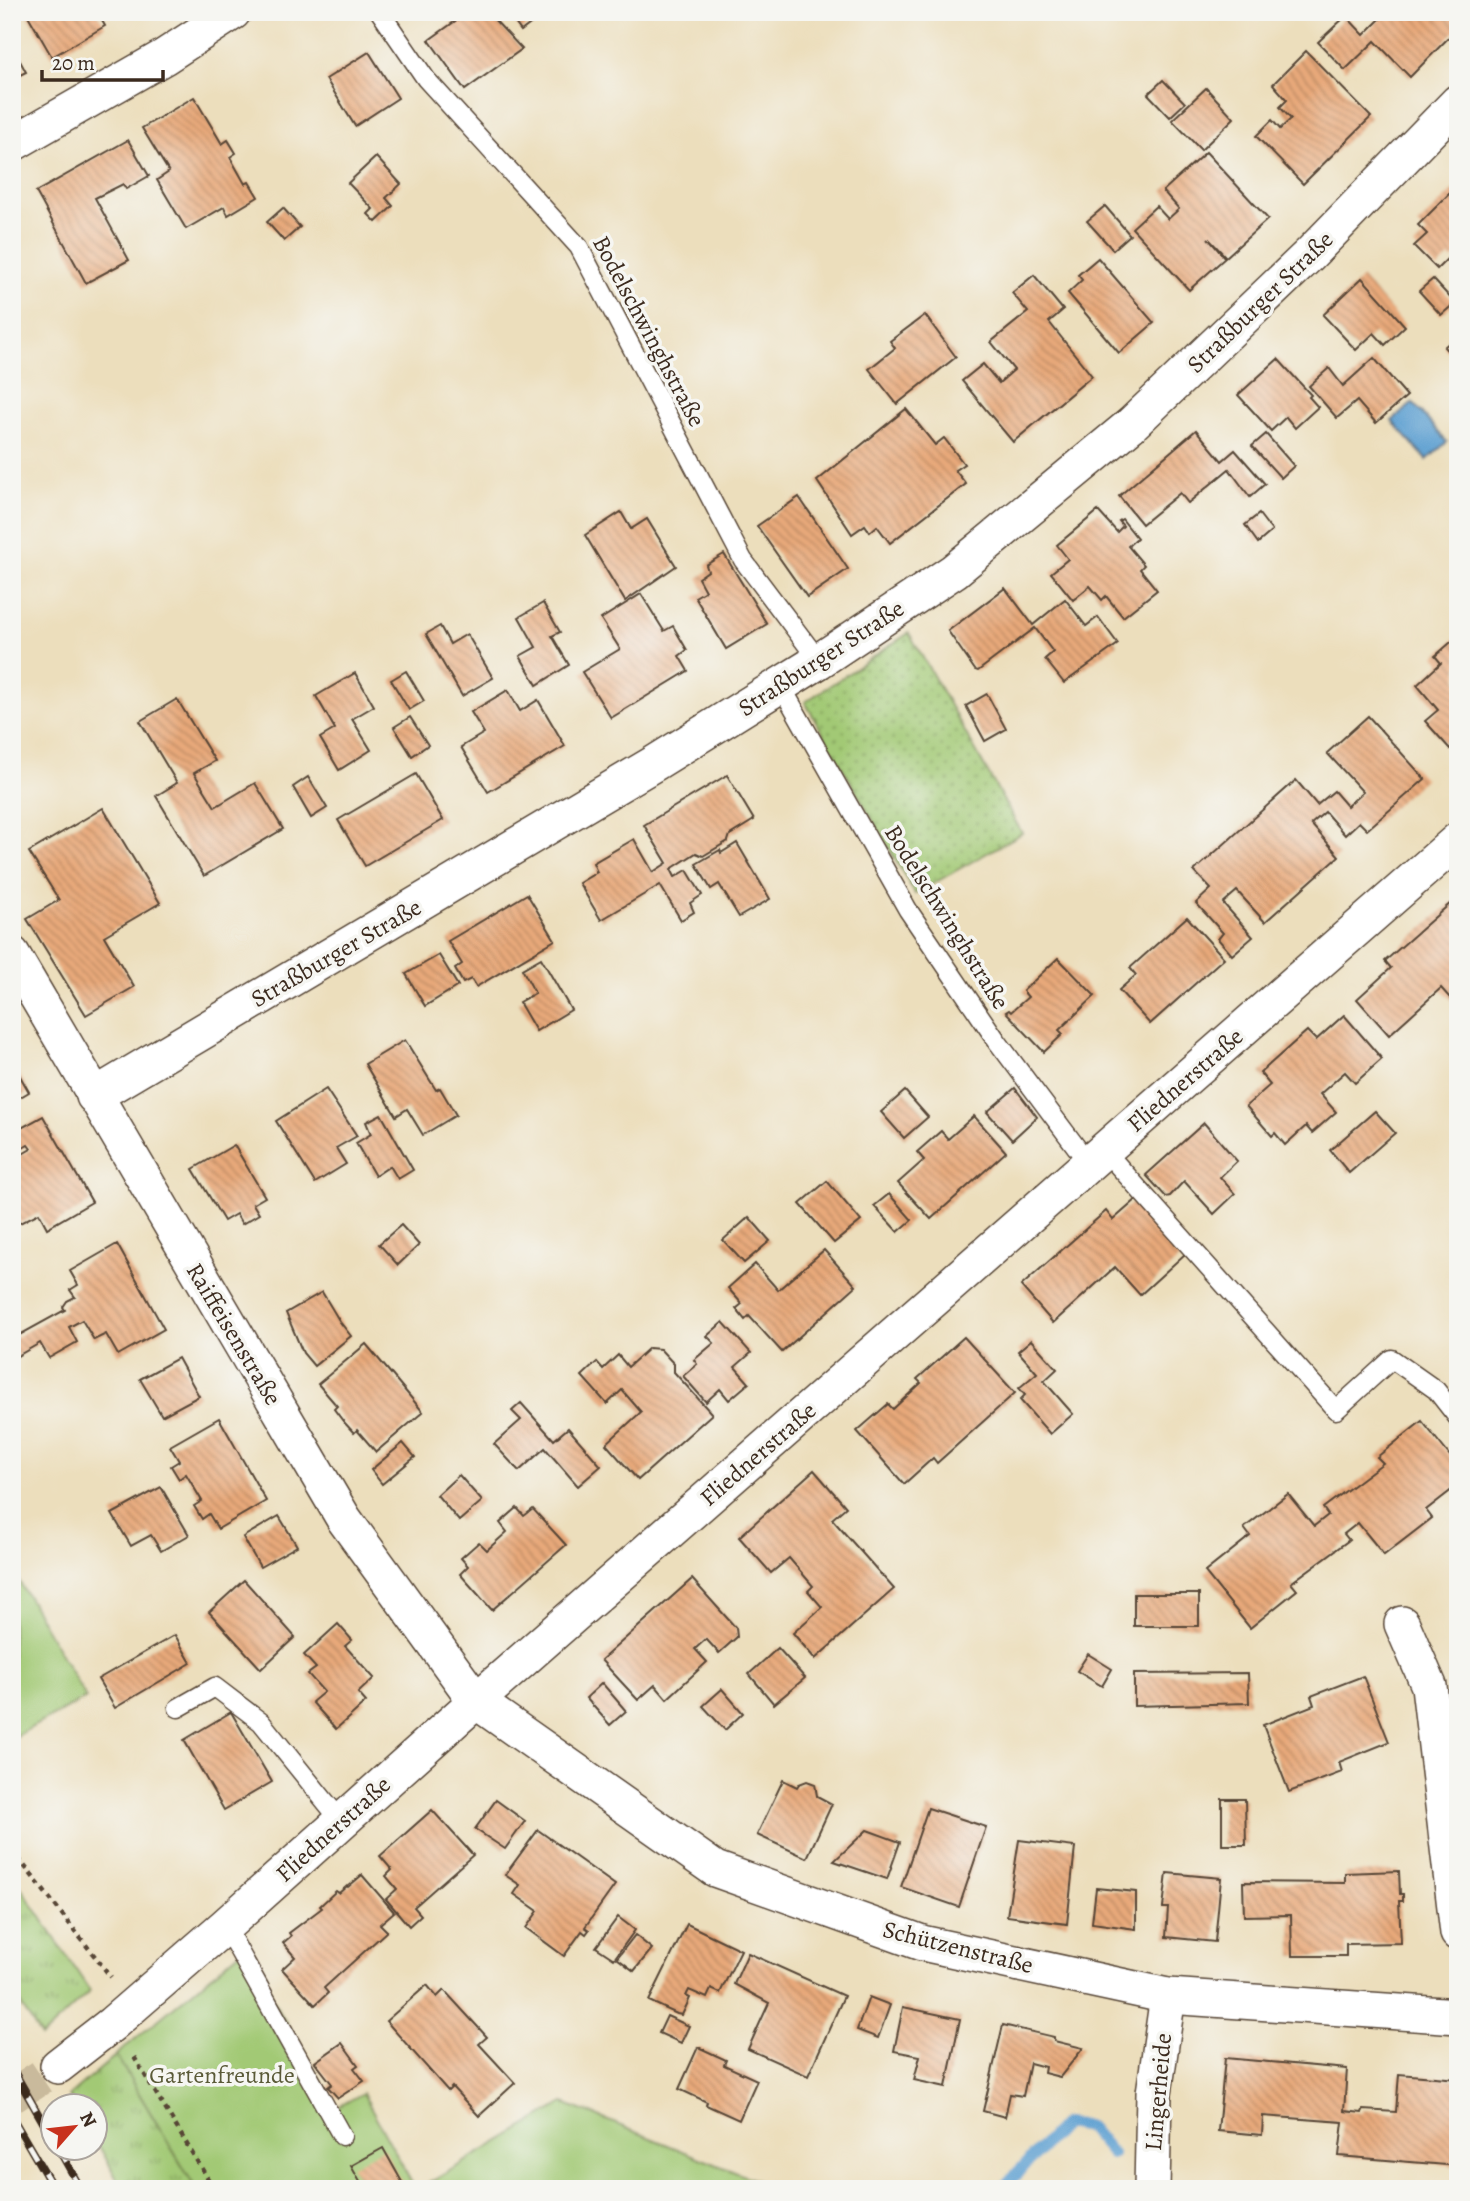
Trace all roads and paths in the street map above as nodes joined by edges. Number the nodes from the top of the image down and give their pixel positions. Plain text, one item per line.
1 (233, 12) edge
2 (380, 12) edge
3 (1458, 102) edge
4 (12, 144) edge
5 (819, 661) junction
6 (781, 686) junction
7 (1458, 840) edge
8 (12, 954) edge
9 (94, 1096) junction
10 (1097, 1157) junction
11 (1458, 1418) edge
12 (1402, 1624) dead end
13 (476, 1701) junction
14 (178, 1708) dead end
15 (341, 1821) junction
16 (12, 1850) edge
17 (225, 1926) junction
18 (1458, 1933) edge
19 (1168, 1996) junction
20 (122, 2015) junction
21 (1458, 2017) edge
22 (58, 2066) tunnel mouth
23 (342, 2136) dead end
24 (214, 2189) edge
25 (1152, 2189) edge

1 - 4 street
2 - 5 lane, Bodelschwinghstraße
3 - 5 street, Straßburger Straße
5 - 6 street, Straßburger Straße
6 - 9 street, Straßburger Straße
6 - 10 lane, Bodelschwinghstraße
7 - 10 street, Fliednerstraße
8 - 9 street, Raiffeisenstraße
9 - 13 street, Raiffeisenstraße
10 - 11 lane, Bodelschwinghstraße
10 - 13 street, Fliednerstraße
12 - 18 street
13 - 15 street, Fliednerstraße
13 - 19 street, Schützenstraße
14 - 15 lane
15 - 17 street, Fliednerstraße
16 - 20 path
17 - 20 street, Fliednerstraße
17 - 23 lane
19 - 21 street, Schützenstraße
19 - 25 street, Lingerheide
20 - 22 street, Fliednerstraße
20 - 24 path

